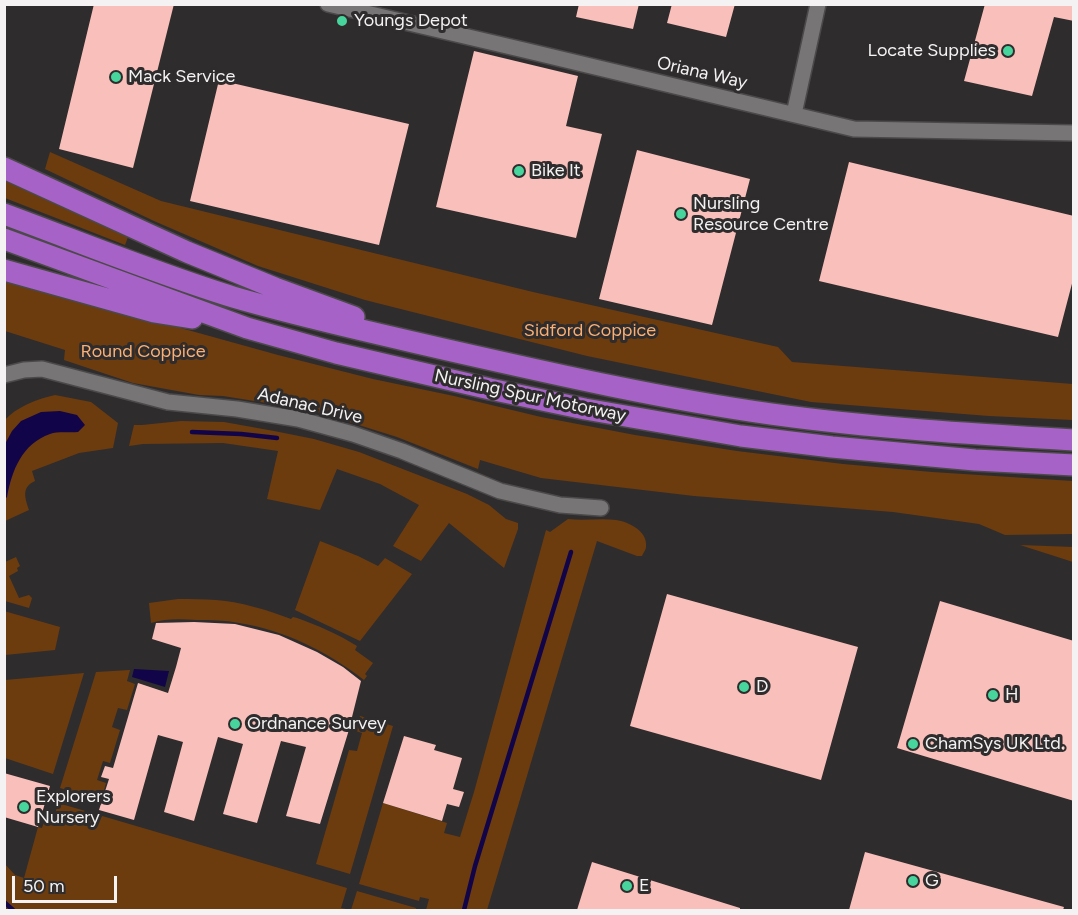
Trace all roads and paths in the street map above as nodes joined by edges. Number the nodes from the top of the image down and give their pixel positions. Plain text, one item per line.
1 (328, 4) edge
2 (818, 4) edge
3 (794, 114) junction
4 (1074, 133) edge
5 (4, 168) edge
6 (4, 214) edge
7 (4, 239) edge
8 (4, 270) edge
9 (247, 328) junction
10 (445, 349) junction
11 (4, 375) edge
12 (1074, 440) edge
13 (1074, 465) edge
14 (601, 508) dead end

1 - 3 street, Oriana Way
2 - 3 street
3 - 4 street, Oriana Way
5 - 10 highway
6 - 10 highway, Nursling Spur Motorway
7 - 9 highway, Nursling Spur Motorway
8 - 9 highway
9 - 13 highway, Nursling Spur Motorway
10 - 12 highway, Nursling Spur Motorway
11 - 14 street, Adanac Drive

